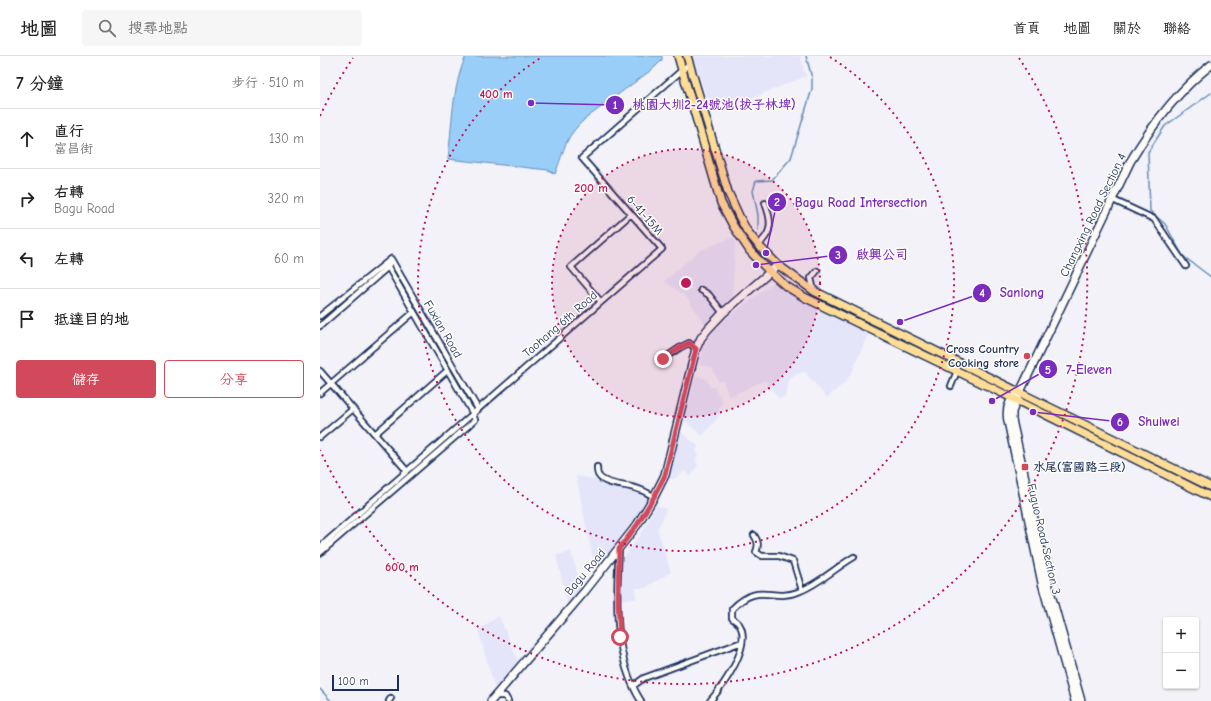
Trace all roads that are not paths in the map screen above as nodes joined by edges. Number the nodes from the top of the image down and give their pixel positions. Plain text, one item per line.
1 (678, 56) edge
2 (687, 56) edge
3 (689, 64) junction
4 (1211, 65) edge
5 (682, 70) junction
6 (1111, 199) junction
7 (764, 203) dead end
8 (631, 214) junction
9 (760, 247) junction
10 (662, 249) joint
11 (391, 259) junction
12 (778, 265) junction
13 (1186, 266) dead end
14 (388, 267) junction
15 (817, 271) dead end
16 (770, 272) junction
17 (702, 290) dead end
18 (814, 290) junction
19 (601, 302) junction
20 (414, 312) junction
21 (723, 313) junction
22 (320, 316) edge
23 (320, 326) edge
24 (696, 349) junction
25 (663, 359) dead end
26 (448, 370) junction
27 (320, 371) edge
28 (957, 371) junction
29 (331, 384) junction
30 (951, 386) dead end
31 (1020, 392) junction
32 (320, 393) edge
33 (1014, 399) junction
34 (353, 409) junction
35 (478, 409) junction
36 (473, 414) junction
37 (375, 434) junction
38 (320, 437) edge
39 (597, 467) dead end
40 (407, 471) junction
41 (1211, 487) edge
42 (1211, 496) edge
43 (654, 497) junction
44 (754, 534) dead end
45 (320, 547) edge
46 (619, 549) junction
47 (320, 553) edge
48 (854, 557) dead end
49 (802, 590) junction
50 (1056, 626) junction
51 (742, 642) junction
52 (633, 686) junction
53 (494, 698) edge
54 (508, 701) edge
55 (641, 701) edge
56 (710, 701) edge
57 (1075, 701) edge
58 (1081, 701) edge

1 - 5 main road
2 - 3 main road
3 - 5 street
3 - 9 main road
4 - 6 street, Changxing Road Section 4
5 - 8 street, 6-41-15M
5 - 16 main road
6 - 13 street
6 - 31 street, Changxing Road Section 4
7 - 9 street
8 - 10 street, 6-41-15M
8 - 19 street
9 - 12 main road
10 - 19 street, Taohang 6th Road
11 - 14 street
11 - 22 street
11 - 35 street, Fuxian Road
12 - 16 street, Bagu Road
12 - 18 main road
14 - 20 street, Fuxian Road
14 - 23 street
15 - 18 street
16 - 21 street, Bagu Road
16 - 28 main road
17 - 21 street
18 - 31 main road
19 - 35 street, Taohang 6th Road
20 - 26 street, Fuxian Road
20 - 29 street
21 - 24 street, Bagu Road
24 - 25 street
24 - 43 street, Bagu Road
26 - 36 street, Fuxian Road
26 - 37 street
27 - 29 street
28 - 30 street
28 - 33 main road
29 - 32 street
29 - 34 street
31 - 33 street
31 - 41 main road
33 - 42 main road
33 - 50 street, Fuguo Road Section 3
34 - 37 street
34 - 38 street
35 - 36 street, Taohang 6th Road
36 - 40 street, Taohang 6th Road
36 - 47 street, Taohang 6th Road
37 - 40 street
39 - 43 street
40 - 45 street, Taohang 6th Road
43 - 46 street, Bagu Road
44 - 49 street
46 - 52 street
46 - 53 street, Bagu Road
48 - 49 street
49 - 51 street
50 - 57 street, Fuguo Road Section 3
50 - 58 street, Fuguo Road Section 3
51 - 52 street
51 - 56 street
52 - 55 street
53 - 54 street

